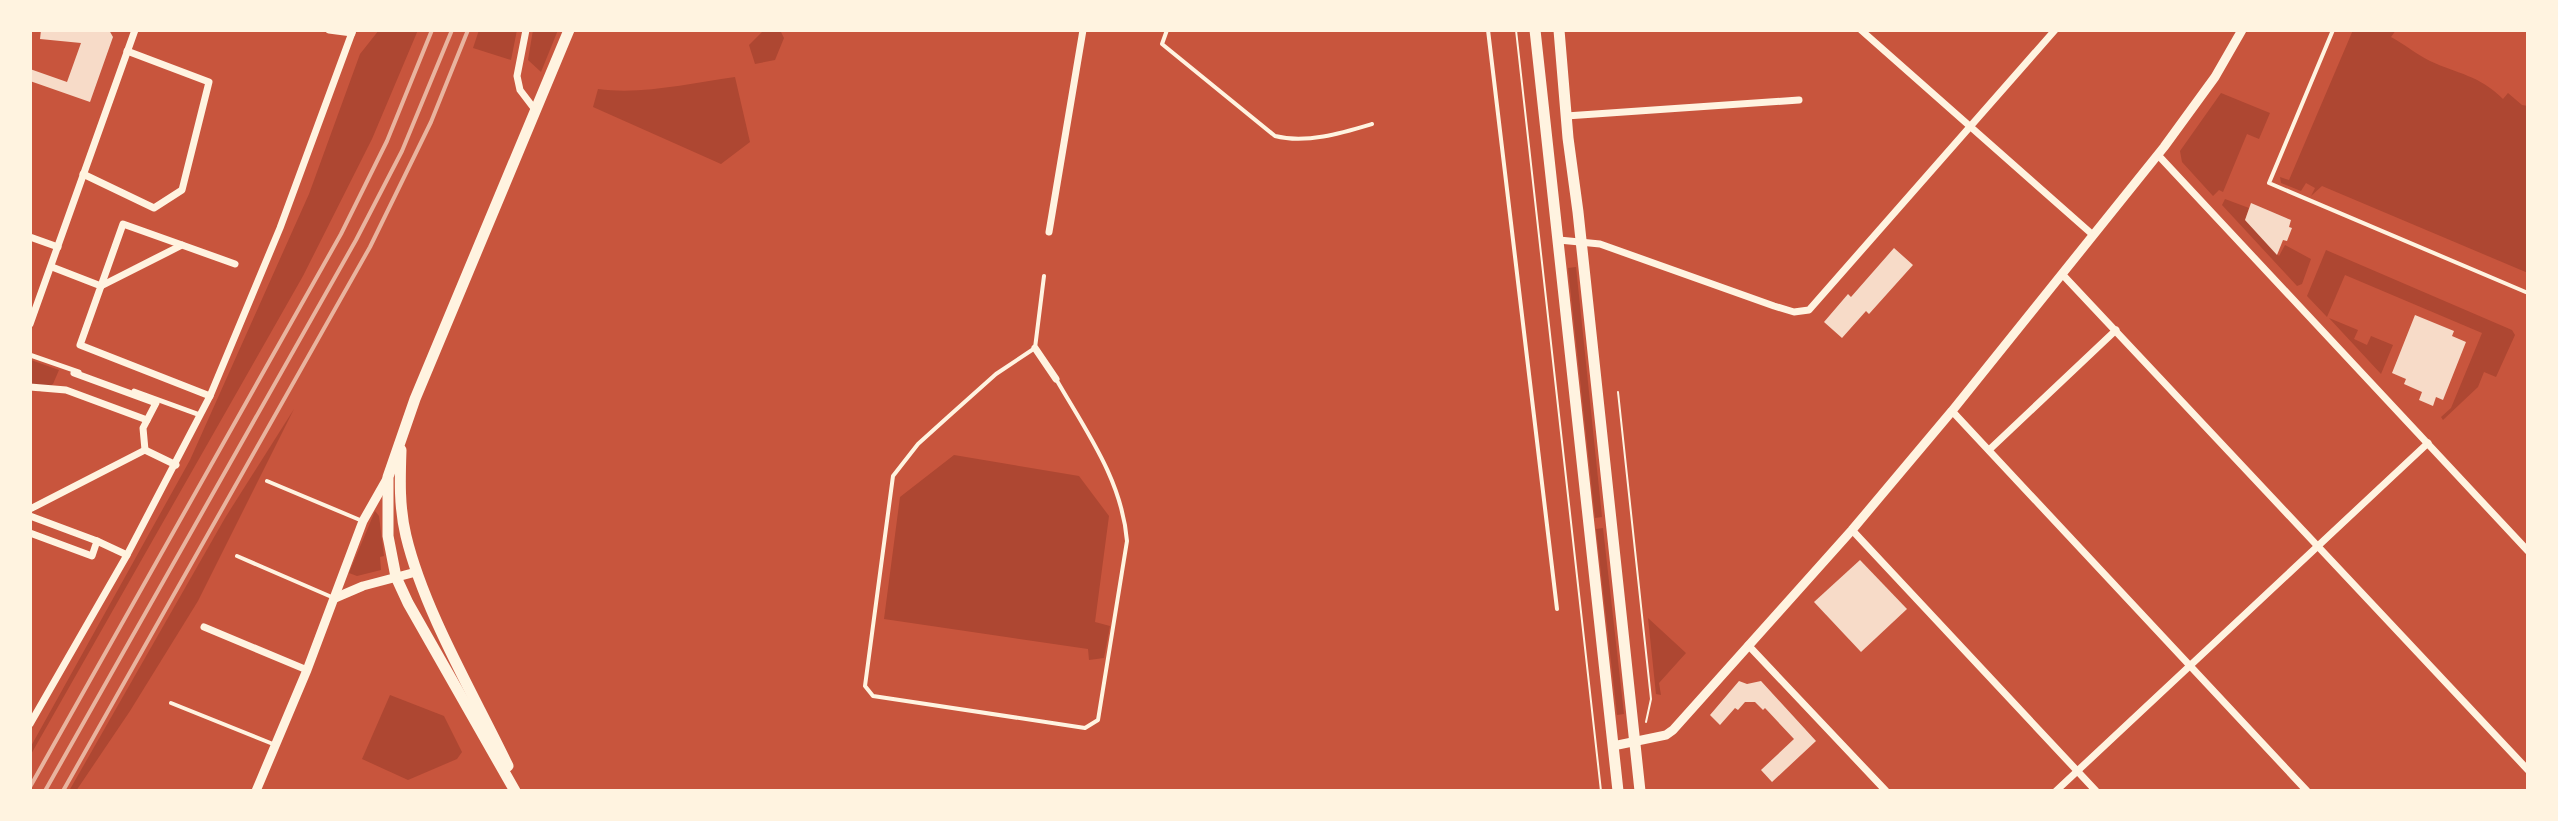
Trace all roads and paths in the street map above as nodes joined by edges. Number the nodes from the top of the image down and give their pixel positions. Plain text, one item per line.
1 (135, 30) edge
2 (329, 30) edge
3 (526, 30) edge
4 (569, 30) edge
5 (1083, 30) edge
6 (1167, 30) edge
7 (1488, 30) edge
8 (1516, 30) edge
9 (1535, 30) edge
10 (1559, 30) edge
11 (1861, 30) edge
12 (2055, 30) edge
13 (2242, 30) edge
14 (2333, 30) edge
15 (354, 31) edge
16 (127, 51) junction
17 (1799, 100) dead end
18 (536, 111) junction
19 (1566, 116) junction
20 (1372, 124) dead end
21 (1970, 127) junction
22 (2158, 155) junction
23 (83, 174) junction
24 (1049, 232) dead end
25 (2093, 235) junction
26 (30, 237) edge
27 (1559, 240) junction
28 (1580, 241) junction
29 (182, 245) junction
30 (58, 247) junction
31 (235, 264) dead end
32 (52, 267) junction
33 (2062, 274) junction
34 (1044, 276) dead end
35 (101, 286) junction
36 (2528, 293) edge
37 (30, 324) edge
38 (2116, 330) junction
39 (1035, 348) junction
40 (30, 355) edge
41 (74, 373) dead end
42 (1056, 379) joint
43 (30, 387) edge
44 (1618, 392) dead end
45 (210, 396) junction
46 (1952, 411) junction
47 (201, 415) junction
48 (147, 420) junction
49 (401, 441) junction
50 (2428, 443) junction
51 (145, 450) junction
52 (1989, 450) junction
53 (176, 465) junction
54 (388, 477) junction
55 (267, 481) dead end
56 (30, 509) edge
57 (30, 516) edge
58 (363, 521) junction
59 (1852, 530) junction
60 (30, 533) edge
61 (97, 541) junction
62 (2318, 545) junction
63 (2528, 551) edge
64 (127, 555) junction
65 (237, 556) dead end
66 (416, 572) junction
67 (396, 577) junction
68 (335, 598) junction
69 (1557, 609) dead end
70 (204, 627) dead end
71 (1748, 645) junction
72 (2189, 664) junction
73 (307, 670) junction
74 (171, 703) dead end
75 (30, 724) edge
76 (1645, 726) dead end
77 (1634, 742) junction
78 (275, 746) junction
79 (1613, 746) junction
80 (2528, 770) edge
81 (2077, 771) junction
82 (256, 791) edge
83 (516, 791) edge
84 (1601, 791) edge
85 (1618, 791) edge
86 (1640, 791) edge
87 (1886, 791) edge
88 (2056, 791) edge
89 (2096, 791) edge
90 (2307, 791) edge

1 - 16 street
2 - 15 street
3 - 18 street
4 - 18 main road
5 - 24 street
6 - 20 lane
7 - 69 lane
8 - 84 path
9 - 27 main road
10 - 19 main road
11 - 21 street
12 - 21 street
13 - 22 street
14 - 36 lane
15 - 45 street
16 - 23 street
16 - 23 street
17 - 19 street
18 - 49 main road
19 - 28 main road
21 - 25 street
21 - 28 street
22 - 25 street
22 - 50 street
23 - 30 street
25 - 33 street
26 - 30 street
27 - 28 street
27 - 79 main road
28 - 77 main road
29 - 31 street
29 - 35 street
29 - 35 street
30 - 32 street
32 - 35 street
32 - 37 street
33 - 38 street
33 - 46 street
34 - 39 lane
35 - 45 street
38 - 52 street
38 - 62 street
39 - 42 street
39 - 42 lane
40 - 47 street
41 - 48 street
43 - 48 street
44 - 76 path
45 - 47 street
46 - 52 street
46 - 59 street
47 - 53 street
48 - 51 street
49 - 54 main road
49 - 66 main road
50 - 62 street
50 - 63 street
51 - 53 street
51 - 56 street
52 - 72 street
53 - 64 street
54 - 58 street
54 - 67 main road
55 - 58 lane
57 - 61 street
58 - 68 street
59 - 71 street
59 - 81 street
60 - 61 street
61 - 64 street
62 - 72 street
62 - 80 street
64 - 75 street
65 - 68 lane
66 - 67 street
66 - 83 main road
67 - 68 street
67 - 83 main road
68 - 73 street
70 - 73 street
71 - 77 street
71 - 87 street
72 - 81 street
72 - 90 street
73 - 78 street
74 - 78 lane
77 - 79 street
77 - 86 main road
78 - 82 street
79 - 85 main road
81 - 88 street
81 - 89 street

